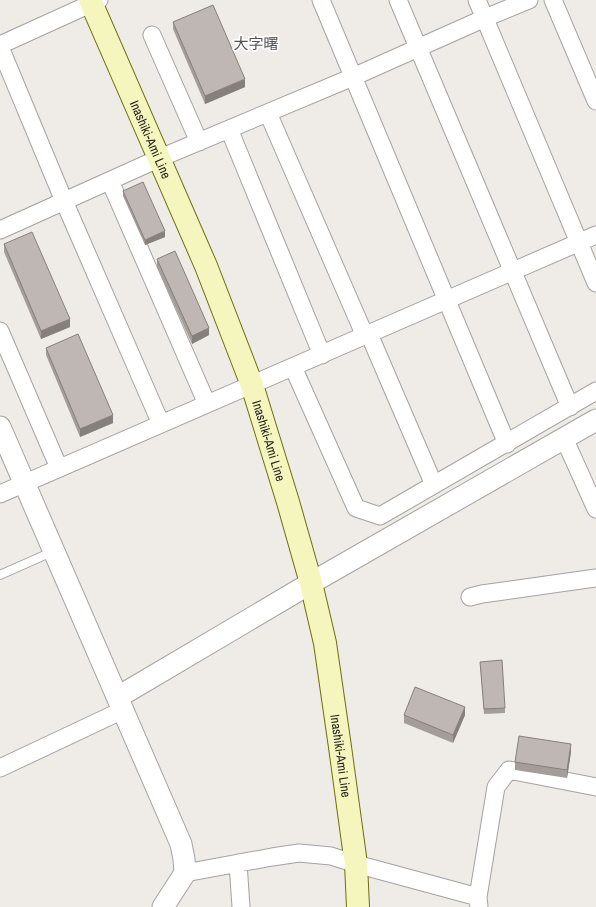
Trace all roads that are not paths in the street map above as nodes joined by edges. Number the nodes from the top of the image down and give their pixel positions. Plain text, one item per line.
1 (320, 0) edge
2 (398, 0) edge
3 (477, 0) edge
4 (529, 0) edge
5 (553, 0) edge
6 (93, 1) edge
7 (485, 18) junction
8 (152, 35) dead end
9 (0, 46) edge
10 (418, 47) junction
11 (353, 77) junction
12 (596, 101) edge
13 (268, 113) junction
14 (229, 129) junction
15 (199, 142) junction
16 (160, 158) junction
17 (110, 181) junction
18 (64, 201) junction
19 (0, 230) edge
20 (596, 235) edge
21 (579, 242) junction
22 (512, 270) junction
23 (596, 283) edge
24 (446, 300) junction
25 (0, 331) edge
26 (367, 335) junction
27 (322, 355) junction
28 (293, 367) junction
29 (252, 385) junction
30 (596, 391) edge
31 (207, 404) junction
32 (570, 407) junction
33 (596, 420) edge
34 (161, 424) junction
35 (0, 427) edge
36 (564, 438) junction
37 (507, 444) junction
38 (59, 468) junction
39 (24, 483) junction
40 (434, 485) junction
41 (0, 494) edge
42 (596, 509) edge
43 (54, 550) junction
44 (0, 575) edge
45 (596, 578) edge
46 (311, 583) junction
47 (470, 597) dead end
48 (120, 704) junction
49 (0, 768) edge
50 (596, 786) edge
51 (238, 863) junction
52 (356, 864) junction
53 (185, 873) junction
54 (478, 902) edge
55 (163, 907) edge
56 (241, 907) edge
57 (358, 907) edge

1 - 11 street
2 - 10 street
3 - 7 street
4 - 7 street
5 - 12 street
6 - 9 street
6 - 16 main road, Inashiki-Ami Line
7 - 10 street
7 - 21 street
8 - 15 street
9 - 18 street
10 - 11 street
10 - 22 street
11 - 13 street
11 - 24 street
13 - 14 street
13 - 26 street
14 - 15 street
14 - 27 street
15 - 16 street
16 - 17 street
16 - 29 main road, Inashiki-Ami Line
17 - 18 street
17 - 31 street
18 - 19 street
18 - 34 street
20 - 21 street
21 - 22 street
21 - 23 street
22 - 24 street
22 - 32 street
24 - 26 street
24 - 37 street
25 - 38 street
26 - 27 street
26 - 40 street
27 - 28 street
28 - 29 street
28 - 40 street
29 - 31 street
29 - 46 main road, Inashiki-Ami Line
30 - 32 street
31 - 34 street
32 - 37 street
33 - 36 street
34 - 38 street
35 - 39 street
36 - 42 street
36 - 46 street
37 - 40 street
38 - 39 street
39 - 41 street
39 - 43 street
43 - 44 lane
43 - 48 street
45 - 47 street
46 - 48 street
46 - 52 main road, Inashiki-Ami Line
48 - 49 street
48 - 53 street
50 - 54 street
51 - 52 street
51 - 53 street
51 - 56 street
52 - 54 street
52 - 57 main road, Inashiki-Ami Line
53 - 55 street

